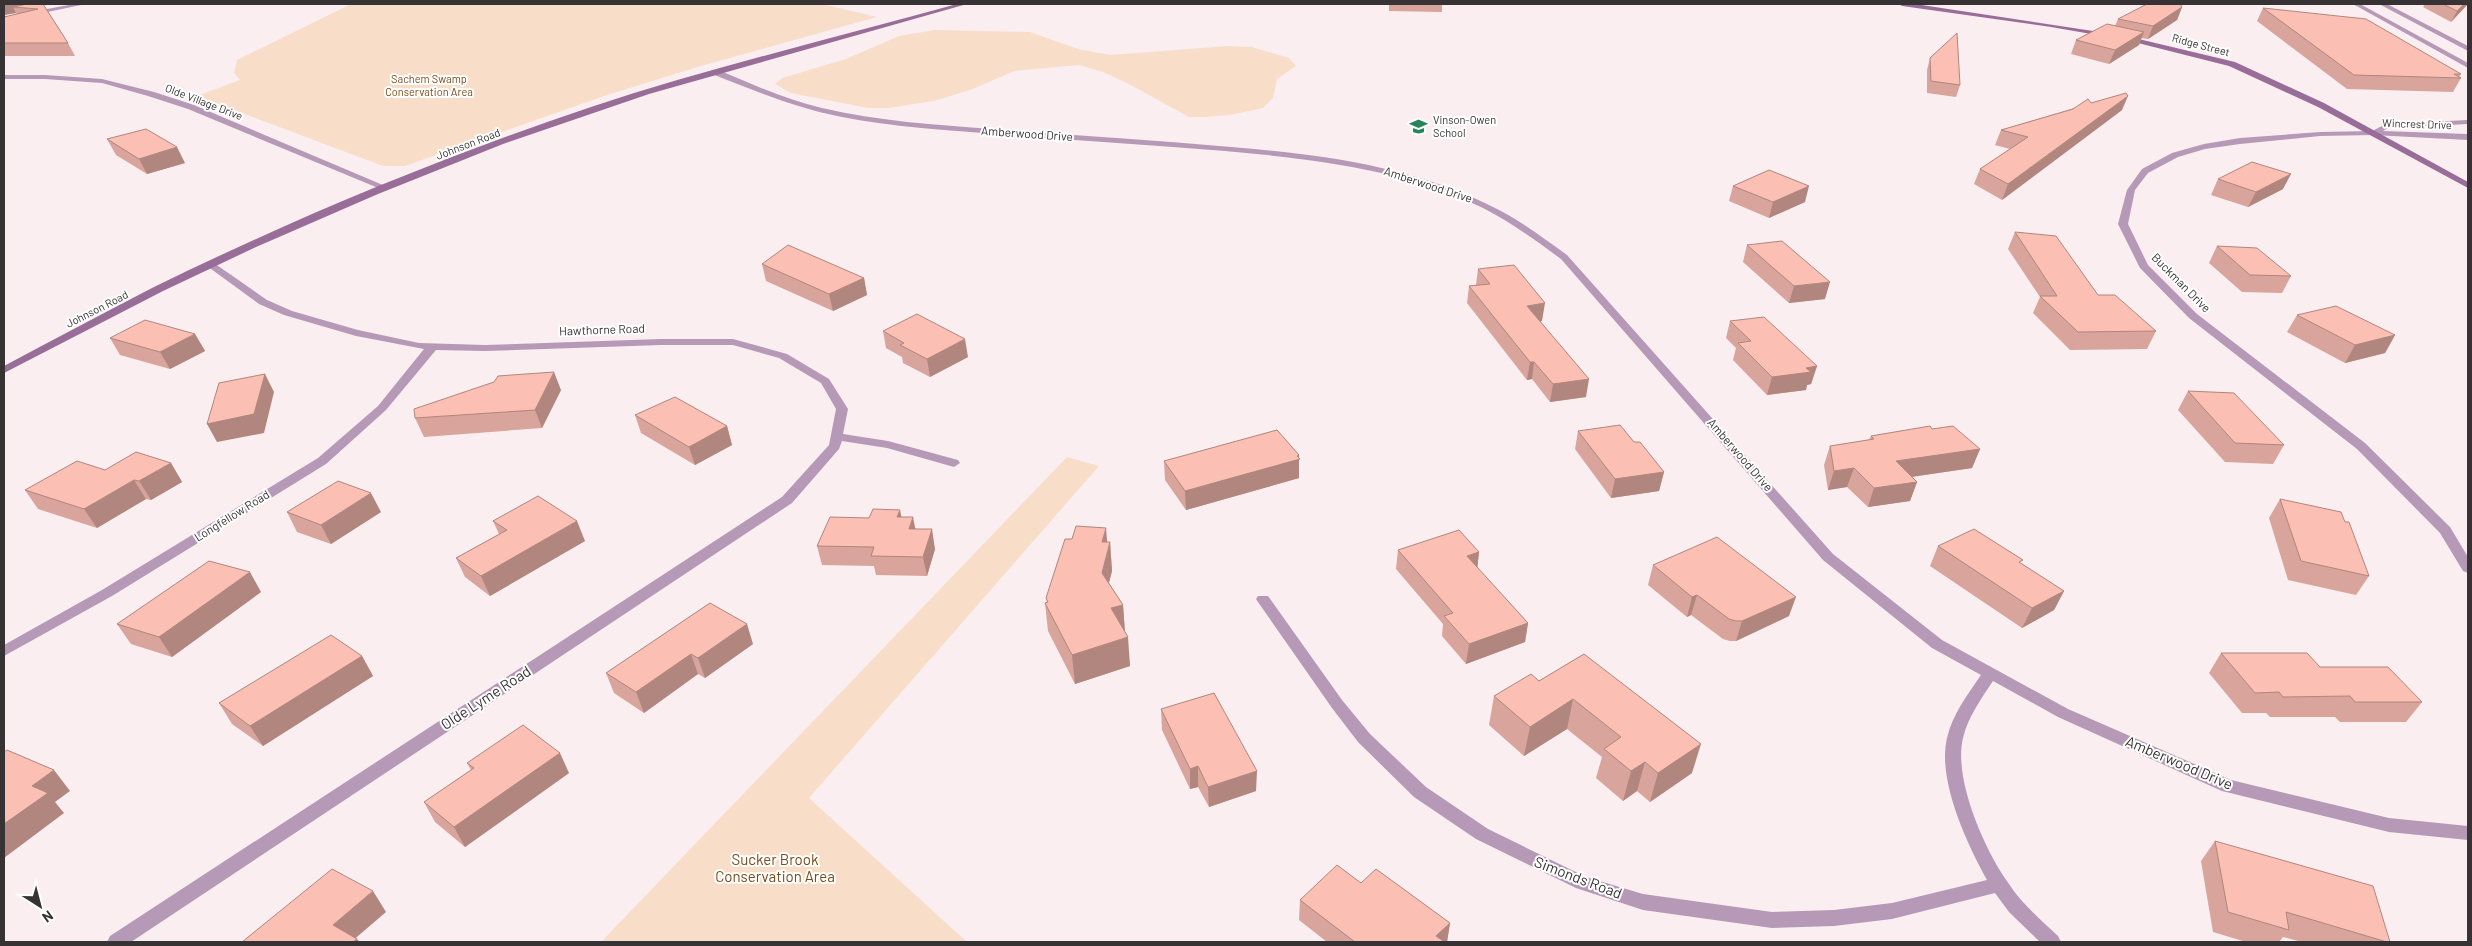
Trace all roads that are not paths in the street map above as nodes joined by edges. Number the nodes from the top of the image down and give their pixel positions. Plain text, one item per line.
1 (83, 4) edge
2 (964, 4) edge
3 (1902, 4) edge
4 (2356, 4) edge
5 (2382, 4) edge
6 (4, 19) edge
7 (2468, 49) edge
8 (2468, 66) edge
9 (715, 72) junction
10 (4, 77) edge
11 (2468, 122) edge
12 (2372, 133) junction
13 (2468, 136) edge
14 (2468, 185) edge
15 (386, 188) junction
16 (211, 264) junction
17 (433, 346) junction
18 (4, 370) edge
19 (837, 436) junction
20 (954, 463) dead end
21 (2468, 568) edge
22 (1264, 599) dead end
23 (4, 651) edge
24 (1991, 673) junction
25 (2468, 833) edge
26 (1998, 884) junction
27 (116, 942) edge
28 (2052, 942) edge

1 - 6 street
2 - 9 street, Johnson Road
3 - 12 street, Ridge Street
4 - 8 street
5 - 7 street
9 - 15 street, Johnson Road
9 - 24 street, Amberwood Drive
10 - 15 street, Olde Village Drive
11 - 12 street, Wincrest Drive
12 - 13 street, Wincrest Drive
12 - 14 street, Ridge Street
12 - 21 street, Buckman Drive
15 - 16 street, Johnson Road
16 - 17 street, Hawthorne Road
16 - 18 street, Johnson Road
17 - 19 street, Hawthorne Road
17 - 23 street, Longfellow Road
19 - 20 street
19 - 27 street, Olde Lyme Road
22 - 26 street, Simonds Road
24 - 25 street, Amberwood Drive
24 - 26 street
26 - 28 street

